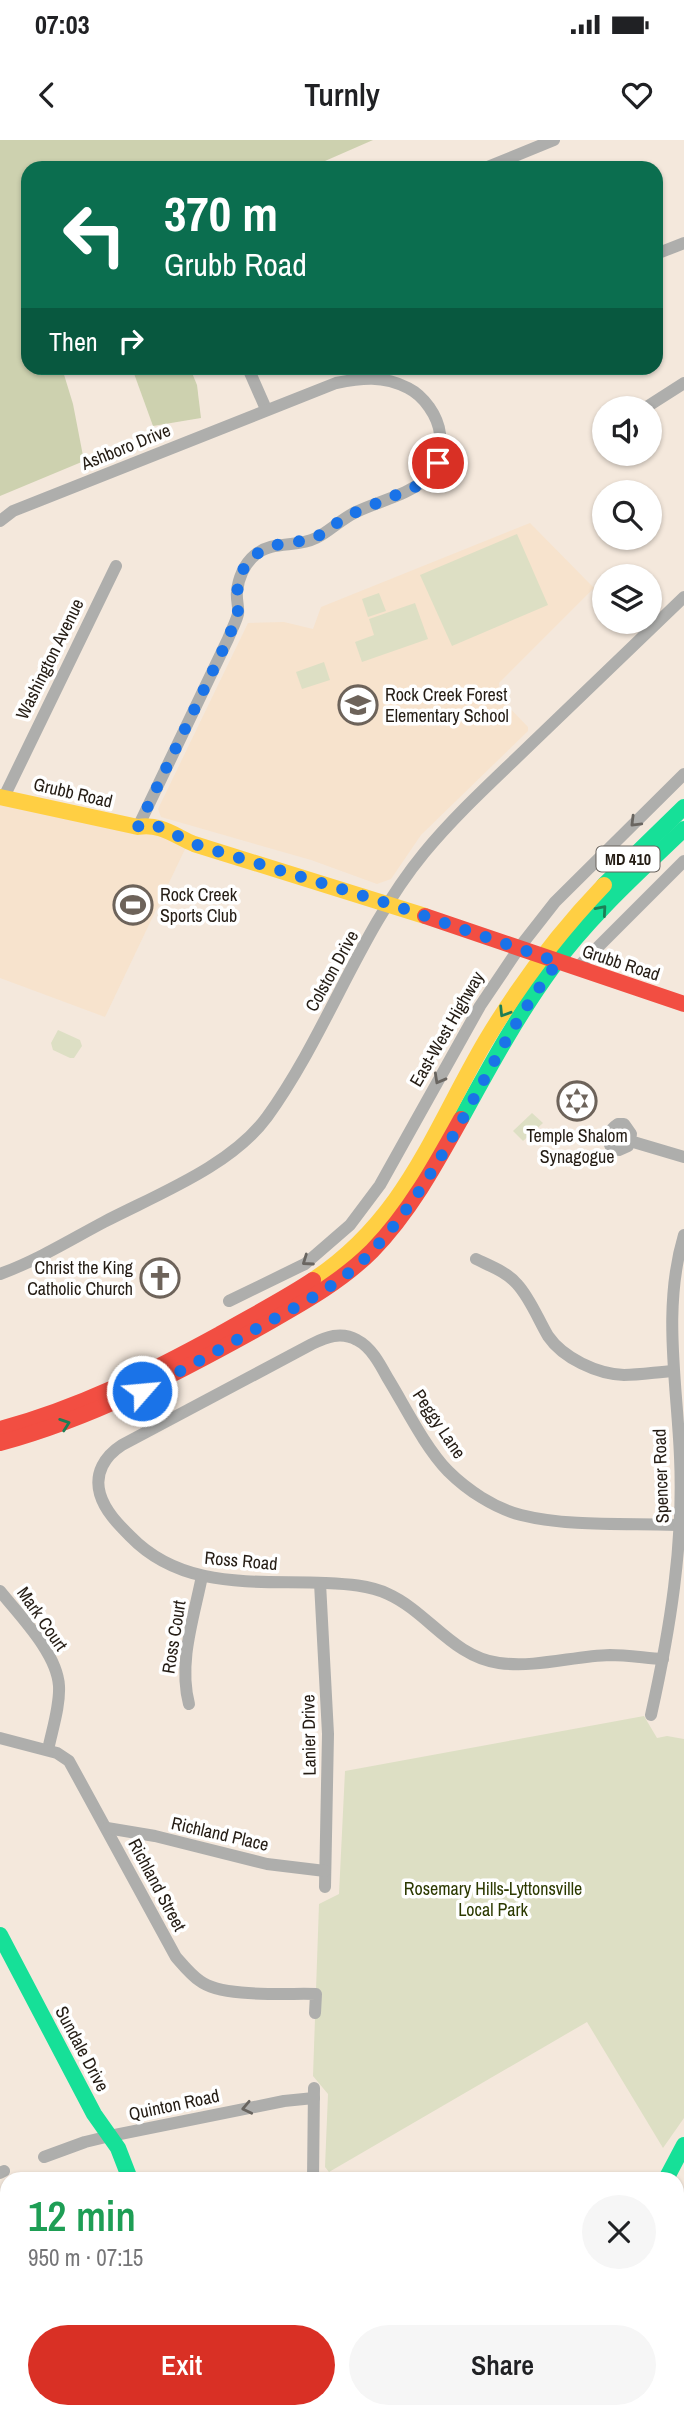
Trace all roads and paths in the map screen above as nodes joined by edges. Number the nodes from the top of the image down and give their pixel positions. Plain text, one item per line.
1 (554, 140) edge
2 (502, 161) edge
3 (684, 243) edge
4 (663, 251) edge
5 (251, 375) edge
6 (684, 383) edge
7 (662, 396) edge
8 (266, 409) junction
9 (0, 521) edge
10 (116, 566) dead end
11 (684, 597) edge
12 (684, 774) edge
13 (1, 800) edge
14 (684, 807) edge
15 (138, 827) junction
16 (684, 830) edge
17 (684, 861) edge
18 (390, 904) junction
19 (519, 948) junction
20 (542, 956) junction
21 (558, 962) junction
22 (577, 968) junction
23 (684, 1004) edge
24 (630, 1141) dead end
25 (684, 1157) edge
26 (684, 1235) edge
27 (475, 1259) dead end
28 (0, 1274) edge
29 (282, 1276) junction
30 (292, 1293) junction
31 (229, 1301) dead end
32 (312, 1344) joint
33 (673, 1371) junction
34 (0, 1429) edge
35 (0, 1443) edge
36 (681, 1525) junction
37 (202, 1576) junction
38 (320, 1583) junction
39 (0, 1591) edge
40 (663, 1659) junction
41 (189, 1704) dead end
42 (651, 1715) dead end
43 (0, 1738) edge
44 (48, 1750) junction
45 (107, 1828) junction
46 (326, 1871) junction
47 (325, 1887) dead end
48 (0, 1936) edge
49 (315, 2013) dead end
50 (110, 2136) junction
51 (684, 2145) edge
52 (44, 2157) dead end
53 (127, 2172) edge
54 (313, 2172) edge
55 (670, 2172) edge

1 - 2 street
3 - 4 street
5 - 8 street
6 - 7 street
8 - 9 street, Ashboro Drive
8 - 15 street, Ashboro Drive
10 - 13 street, Washington Avenue
11 - 18 street, Colston Drive
12 -> 19 street, East-West Highway
13 - 15 main road, Grubb Road
14 - 20 main road, MD 410
15 - 18 main road, Grubb Road
21 -> 16 main road, MD 410
17 - 22 street
18 - 19 main road, Grubb Road
18 - 28 street, Colston Drive
19 - 20 main road, Grubb Road
19 -> 29 street, East-West Highway
20 - 21 main road, Grubb Road
20 -> 30 main road, MD 410
21 - 22 main road, Grubb Road
35 -> 21 main road, MD 410
22 - 23 main road, Grubb Road
24 - 25 street
26 - 33 street, Spencer Road
27 - 33 street
29 - 30 street
29 - 31 street, East-West Highway
30 - 34 main road, MD 410
32 - 36 street, Peggy Lane
32 - 37 street, Ross Road
33 - 36 street, Spencer Road
36 - 40 street, Spencer Road
37 - 38 street, Ross Road
37 - 41 street, Ross Court
38 - 40 street, Ross Road
38 - 46 street, Lanier Drive
39 - 44 street, Mark Court
40 - 42 street, Spencer Road
43 - 44 street, Richland Street
44 - 45 street, Richland Street
45 - 46 street, Richland Place
45 - 49 street, Richland Street
46 - 47 street, Lanier Drive
48 - 50 main road, Sundale Drive
50 - 52 street, Quinton Road
50 - 53 main road, Sundale Drive
54 -> 50 street, Quinton Road
51 - 55 main road

